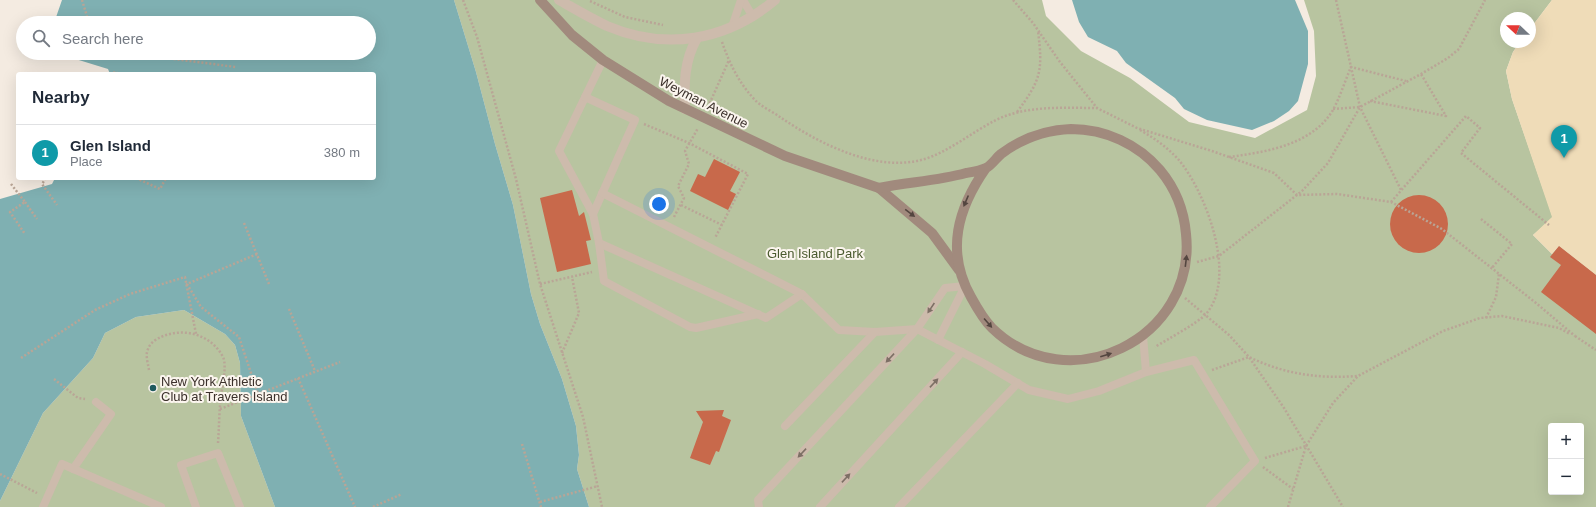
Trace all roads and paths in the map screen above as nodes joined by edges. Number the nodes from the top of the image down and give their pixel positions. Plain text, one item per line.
1 (82, 0) edge
2 (463, 0) edge
3 (540, 0) edge
4 (559, 0) edge
5 (588, 0) edge
6 (742, 0) edge
7 (775, 0) edge
8 (1013, 0) edge
9 (1336, 0) edge
10 (1485, 0) edge
11 (87, 16) edge
12 (753, 17) junction
13 (664, 25) dead end
14 (732, 27) junction
15 (1038, 31) junction
16 (697, 38) junction
17 (722, 42) dead end
18 (181, 60) edge
19 (603, 60) junction
20 (729, 60) junction
21 (236, 67) dead end
22 (1351, 67) junction
23 (1421, 74) junction
24 (1406, 81) junction
25 (585, 96) junction
26 (1370, 101) junction
27 (708, 107) dead end
28 (1360, 107) junction
29 (1097, 108) junction
30 (685, 109) junction
31 (1333, 109) junction
32 (1017, 112) junction
33 (635, 120) junction
34 (698, 128) dead end
35 (689, 143) junction
36 (1229, 157) junction
37 (986, 168) junction
38 (45, 180) edge
39 (140, 180) edge
40 (165, 180) edge
41 (11, 184) dead end
42 (880, 188) junction
43 (1401, 190) junction
44 (602, 193) junction
45 (1297, 195) junction
46 (25, 202) junction
47 (1391, 202) junction
48 (57, 204) dead end
49 (681, 205) junction
50 (593, 214) junction
51 (1481, 218) dead end
52 (37, 219) dead end
53 (244, 222) dead end
54 (722, 225) junction
55 (1549, 225) dead end
56 (669, 227) junction
57 (25, 234) dead end
58 (599, 243) junction
59 (710, 247) junction
60 (257, 254) junction
61 (1186, 265) junction
62 (1492, 268) junction
63 (602, 269) junction
64 (960, 272) junction
65 (1499, 274) junction
66 (572, 277) junction
67 (187, 284) junction
68 (269, 284) dead end
69 (540, 284) junction
70 (965, 286) junction
71 (1177, 292) junction
72 (802, 294) junction
73 (289, 309) dead end
74 (758, 314) junction
75 (1486, 318) junction
76 (917, 329) junction
77 (875, 332) junction
78 (196, 334) junction
79 (1143, 336) junction
80 (1575, 336) junction
81 (938, 340) junction
82 (1596, 350) edge
83 (962, 352) junction
84 (561, 354) junction
85 (1249, 357) junction
86 (21, 358) dead end
87 (340, 362) dead end
88 (149, 370) dead end
89 (316, 371) junction
90 (1146, 372) junction
91 (1202, 373) junction
92 (1358, 376) junction
93 (298, 378) junction
94 (54, 379) dead end
95 (1018, 383) junction
96 (258, 394) junction
97 (78, 398) dead end
98 (96, 402) dead end
99 (219, 409) junction
100 (785, 426) dead end
101 (522, 444) dead end
102 (1306, 446) junction
103 (218, 453) junction
104 (1255, 461) junction
105 (73, 469) junction
106 (0, 474) edge
107 (598, 486) junction
108 (1293, 489) junction
109 (402, 494) dead end
110 (47, 498) junction
111 (540, 502) junction
112 (43, 507) edge
113 (161, 507) edge
114 (196, 507) edge
115 (240, 507) edge
116 (354, 507) edge
117 (373, 507) edge
118 (541, 507) edge
119 (602, 507) edge
120 (759, 507) edge
121 (820, 507) edge
122 (899, 507) edge
123 (1210, 507) edge
124 (1288, 507) edge
125 (1343, 507) edge

1 - 11 path
2 - 69 path
3 - 19 street, Weyman Avenue
4 - 16 street
5 - 13 path
6 - 12 lane
6 - 14 lane
7 - 12 street
8 - 15 path
9 - 22 path
10 - 23 path
12 - 14 street
14 - 16 street
15 - 29 path
15 - 32 path
16 - 30 street
17 - 20 path
18 - 21 path
19 - 25 lane
19 - 30 street, Weyman Avenue
20 - 27 path
20 - 32 path
22 - 24 path
22 - 28 path
22 - 31 path
23 - 24 path
23 - 26 path
24 - 26 path
25 - 33 lane
25 - 50 lane
26 - 28 path
28 - 31 path
28 - 43 path
28 - 45 path
29 - 32 path
29 - 36 path
30 - 42 street, Weyman Avenue
31 - 36 path
33 - 35 path
33 - 44 lane
34 - 35 path
35 - 49 path
35 - 54 path
36 - 45 path
37 - 42 street
61 -> 37 street
37 -> 64 street
38 - 48 path
39 - 40 path
41 - 46 path
42 -> 64 street
43 - 47 path
43 - 55 path
44 - 50 lane
44 - 56 lane
45 - 47 path
45 - 61 path
46 - 52 path
46 - 57 path
47 - 62 path
49 - 54 path
49 - 56 path
50 - 58 lane
51 - 62 path
53 - 60 path
54 - 59 path
56 - 59 lane
58 - 63 lane
58 - 74 lane
59 - 72 lane
60 - 67 path
60 - 68 path
61 - 71 street
62 - 65 path
63 - 66 path
63 - 74 lane
64 - 70 street
65 - 75 path
65 - 80 path
66 - 69 path
66 - 84 path
67 - 78 path
67 - 86 path
67 - 96 path
69 - 84 path
70 -> 76 lane
70 -> 79 street
70 - 81 lane
71 - 79 street
71 - 85 path
72 - 74 lane
72 - 77 lane
73 - 89 path
75 - 80 path
75 - 92 path
76 - 77 lane
76 - 81 lane
76 -> 120 lane
77 - 100 lane
78 - 88 path
78 - 99 path
79 - 90 lane
80 - 82 path
81 - 83 lane
83 - 95 lane
121 -> 83 lane
84 - 107 path
85 - 91 path
85 - 92 path
85 - 102 path
87 - 89 path
89 - 93 path
90 - 91 lane
90 - 95 lane
91 - 104 lane
92 - 102 path
93 - 96 path
93 - 116 path
94 - 97 path
95 - 122 lane
96 - 99 path
98 - 105 lane
99 - 103 path
101 - 111 path
102 - 104 path
102 - 108 path
102 - 125 path
103 - 114 lane
103 - 115 lane
104 - 108 path
104 - 123 lane
105 - 110 lane
105 - 113 lane
106 - 110 path
107 - 111 path
107 - 119 path
108 - 124 path
109 - 117 path
110 - 112 lane
111 - 118 path

